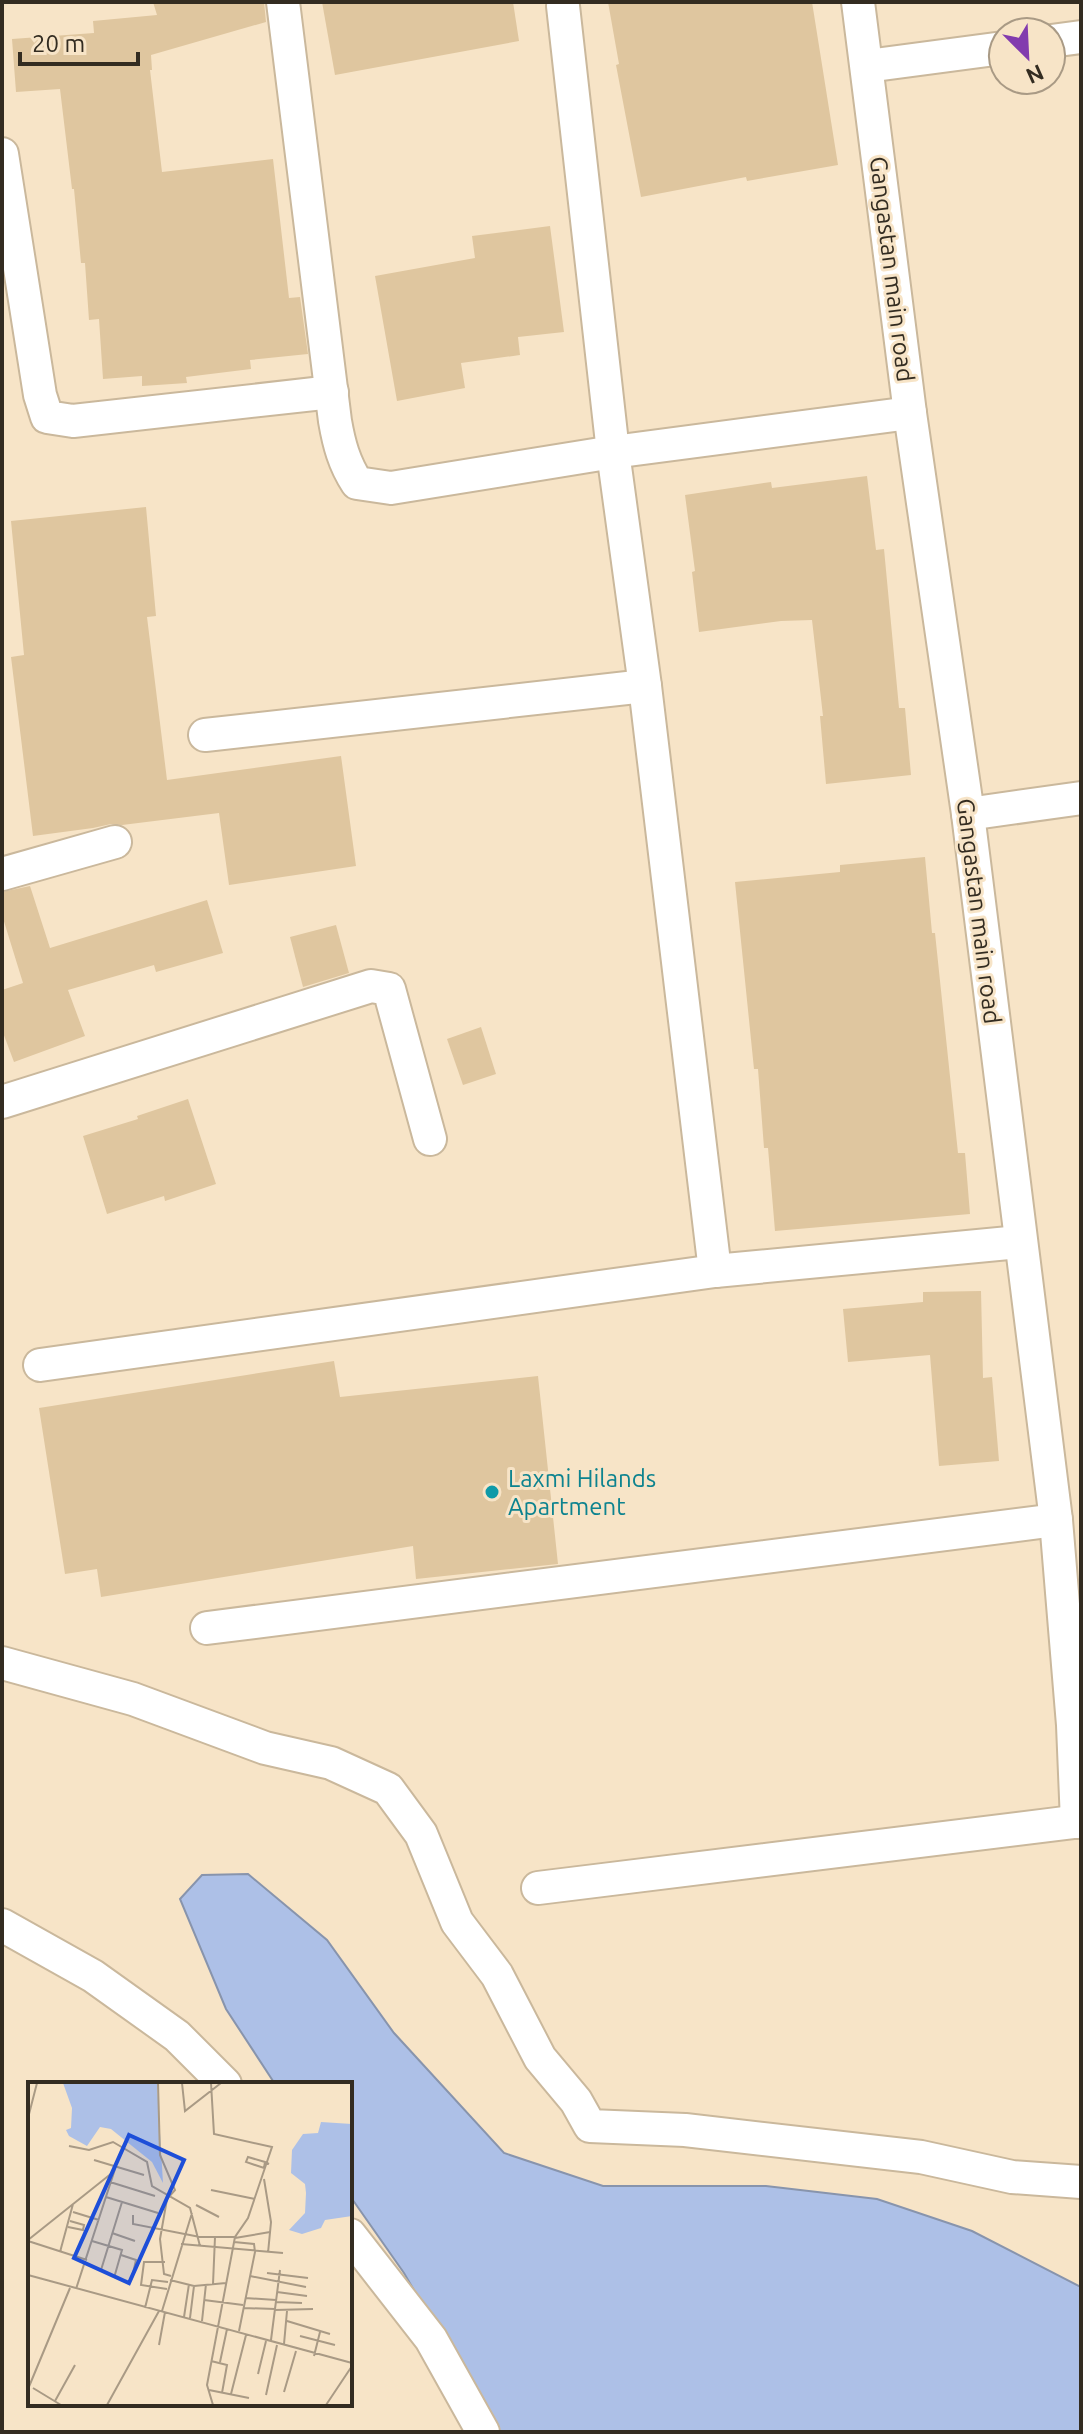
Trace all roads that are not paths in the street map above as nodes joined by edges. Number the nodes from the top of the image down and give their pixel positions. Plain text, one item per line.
1 (283, 2) edge
2 (858, 2) edge
3 (563, 6) dead end
4 (987, 50) edge
5 (867, 66) junction
6 (2, 154) edge
7 (332, 392) junction
8 (910, 413) junction
9 (613, 452) junction
10 (645, 686) junction
11 (205, 735) dead end
12 (1081, 798) edge
13 (968, 814) junction
14 (115, 842) dead end
15 (2, 874) edge
16 (2, 1102) edge
17 (430, 1139) dead end
18 (1020, 1242) junction
19 (715, 1271) junction
20 (40, 1365) dead end
21 (1056, 1520) junction
22 (207, 1628) dead end
23 (2, 1663) edge
24 (1077, 1717) edge
25 (1079, 1821) edge
26 (538, 1888) dead end
27 (2, 1925) edge
28 (223, 2082) edge
29 (1081, 2182) edge
30 (352, 2238) edge
31 (483, 2432) edge

1 - 7 street
2 - 5 street, Gangastan main road
3 - 9 street
4 - 5 street
5 - 8 street, Gangastan main road
6 - 7 street
7 - 9 street
8 - 9 street
8 - 13 street, Gangastan main road
9 - 10 street
10 - 11 street
10 - 19 street
12 - 13 street
13 - 18 street, Gangastan main road
14 - 15 street
16 - 17 street
18 - 19 street
18 - 21 street, Gangastan main road
19 - 20 street
21 - 22 street
21 - 24 street, Gangastan main road
23 - 29 street
24 - 25 street, Gangastan main road
25 - 26 street
27 - 28 street
30 - 31 street

